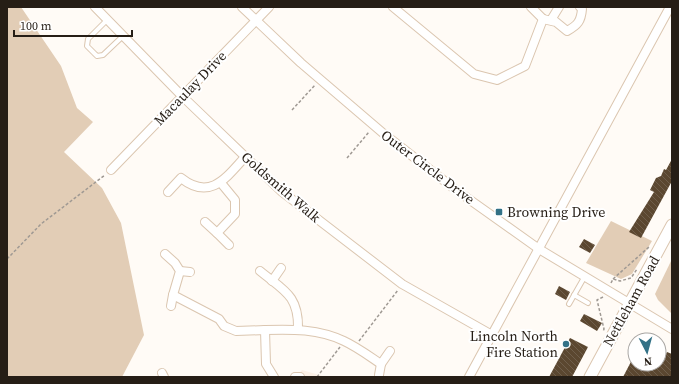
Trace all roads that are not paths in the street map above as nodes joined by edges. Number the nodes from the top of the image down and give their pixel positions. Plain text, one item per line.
1 (95, 7) edge
2 (242, 7) edge
3 (269, 7) edge
4 (393, 7) edge
5 (531, 7) edge
6 (559, 7) edge
7 (580, 7) edge
8 (670, 7) edge
9 (547, 19) junction
10 (107, 20) junction
11 (256, 21) junction
12 (123, 36) junction
13 (182, 96) junction
14 (246, 157) junction
15 (111, 170) road end
16 (221, 183) junction
17 (168, 192) dead end
18 (205, 222) dead end
19 (672, 225) edge
20 (217, 233) junction
21 (229, 245) dead end
22 (539, 249) junction
23 (165, 254) dead end
24 (281, 268) dead end
25 (180, 271) junction
26 (260, 271) dead end
27 (190, 272) dead end
28 (585, 276) junction
29 (272, 281) junction
30 (574, 295) junction
31 (173, 296) junction
32 (588, 303) dead end
33 (631, 303) junction
34 (569, 304) dead end
35 (171, 306) dead end
36 (298, 329) junction
37 (672, 329) edge
38 (265, 330) junction
39 (492, 335) junction
40 (390, 350) dead end
41 (381, 364) junction
42 (379, 375) dead end
43 (274, 377) edge
44 (295, 377) edge
45 (300, 377) edge
46 (469, 377) edge
47 (590, 377) edge

1 - 10 street, Goldsmith Walk
2 - 11 street, Outer Circle Drive
3 - 11 street, Macaulay Drive
4 - 9 street
5 - 9 street
6 - 9 street
7 - 9 street
8 - 22 street
10 - 12 street, Goldsmith Walk
10 - 12 lane
11 - 13 street, Macaulay Drive
11 - 22 street, Outer Circle Drive
12 - 13 street, Goldsmith Walk
13 - 14 street, Goldsmith Walk
13 - 15 street, Macaulay Drive
14 - 16 street
14 - 39 street, Goldsmith Walk
16 - 17 street
16 - 20 street
18 - 20 street
19 - 33 main road, Nettleham Road
20 - 21 street
22 - 28 street, Outer Circle Drive
22 - 39 street
23 - 25 street
24 - 29 street
25 - 27 street
25 - 31 street
26 - 29 street
28 - 30 lane
28 - 33 street, Outer Circle Drive
29 - 36 street
30 - 32 lane
30 - 34 lane
31 - 35 street
31 - 38 street
33 - 37 street, Outer Circle Drive
33 - 47 main road, Nettleham Road
36 - 38 street
36 - 41 street
38 - 43 street
39 - 46 street
40 - 41 street
41 - 42 street
44 - 45 street

